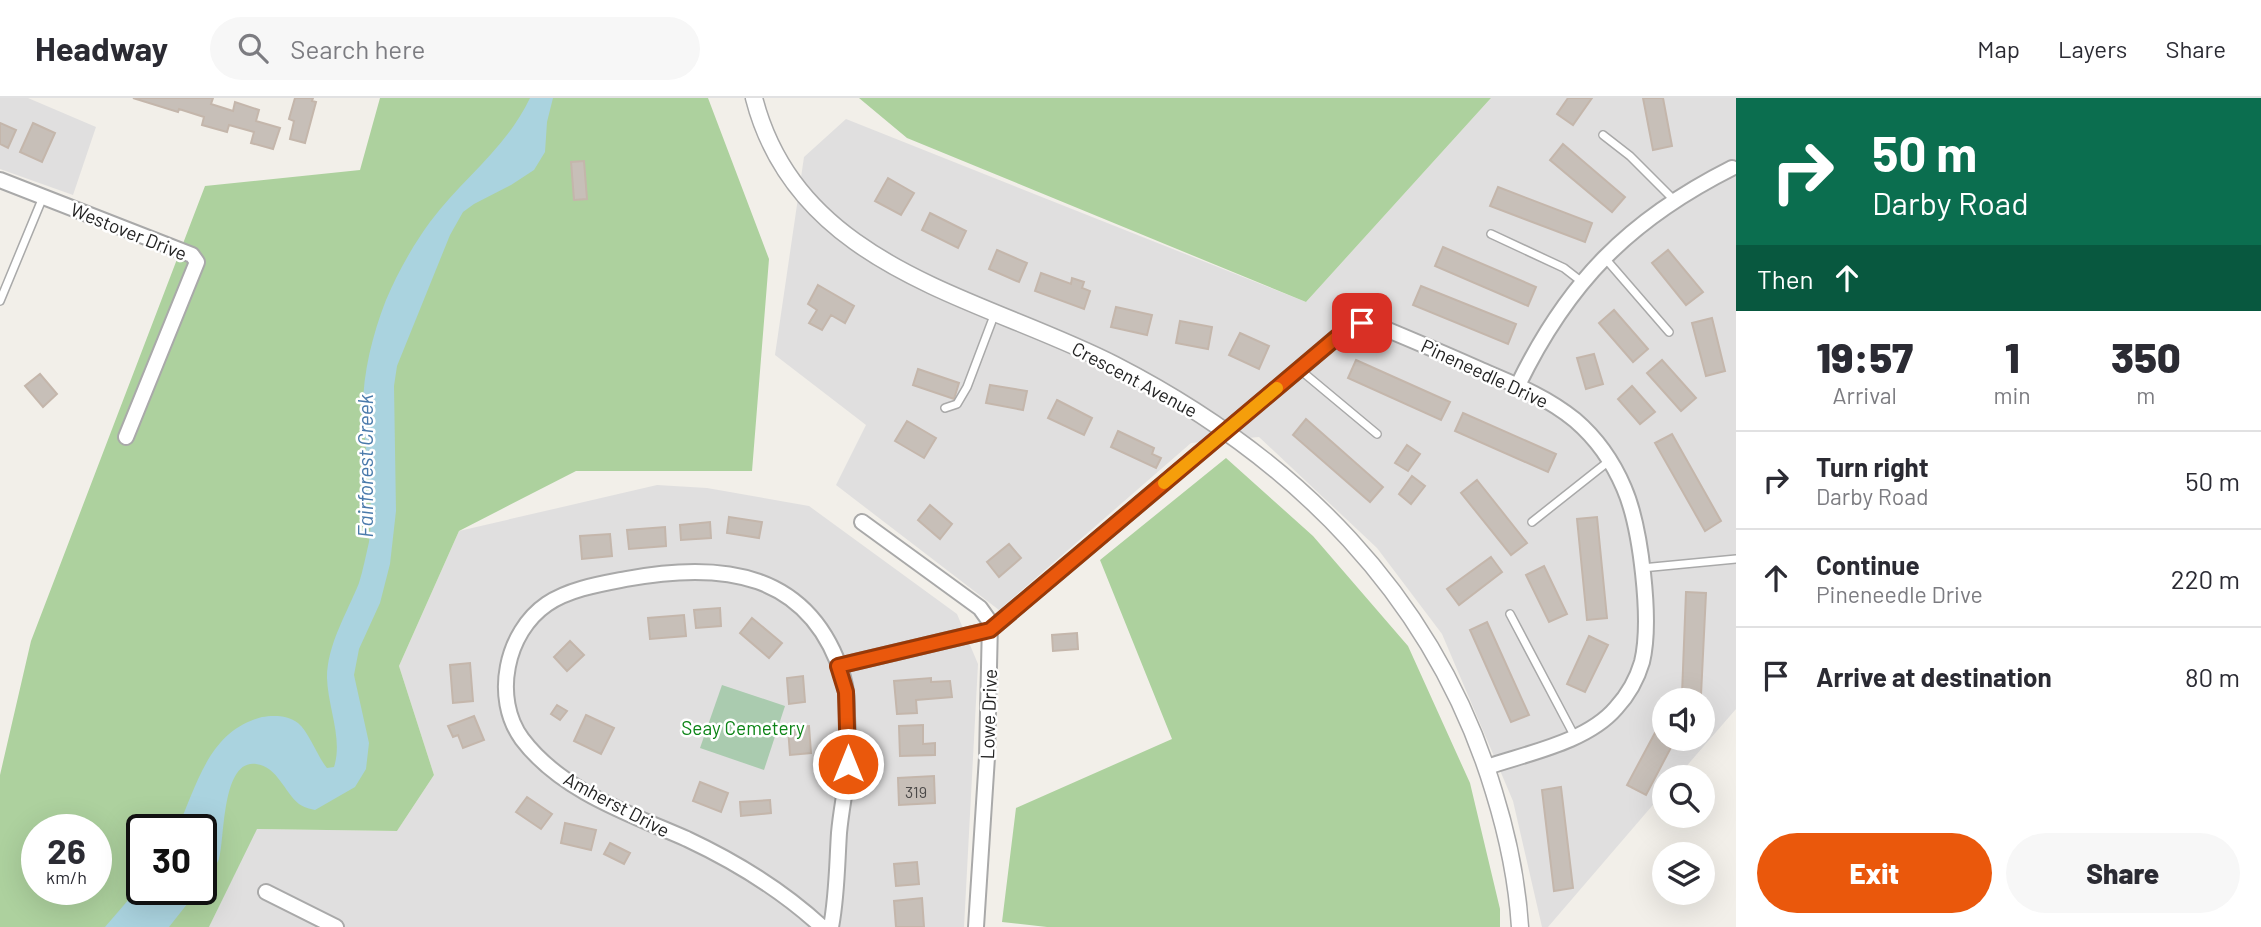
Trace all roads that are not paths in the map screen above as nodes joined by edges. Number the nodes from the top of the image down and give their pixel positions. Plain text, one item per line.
1 (754, 98) edge
2 (1603, 135) dead end
3 (1731, 168) dead end
4 (0, 180) edge
5 (43, 197) junction
6 (1674, 200) junction
7 (1491, 234) dead end
8 (1604, 257) junction
9 (1582, 282) junction
10 (0, 301) edge
11 (995, 313) junction
12 (1670, 332) dead end
13 (1299, 369) junction
14 (1518, 385) junction
15 (946, 408) dead end
16 (1226, 431) junction
17 (1377, 434) dead end
18 (125, 437) dead end
19 (1610, 461) junction
20 (862, 522) dead end
21 (1532, 522) dead end
22 (1736, 559) edge
23 (1641, 569) junction
24 (1510, 614) dead end
25 (990, 630) junction
26 (838, 666) junction
27 (1575, 737) junction
28 (1487, 767) junction
29 (266, 892) dead end
30 (336, 927) edge
31 (822, 927) edge
32 (831, 927) edge
33 (976, 927) edge
34 (1520, 927) edge

1 - 11 street, Crescent Avenue
2 - 6 lane
3 - 6 street
4 - 5 street, Westover Drive
5 - 10 lane
5 - 18 street, Westover Drive
6 - 8 street
7 - 9 lane
8 - 9 street
8 - 12 lane
9 - 14 street
11 - 15 lane
11 - 16 street, Crescent Avenue
13 - 14 street, Pineneedle Drive
13 - 16 street, Pineneedle Drive
13 - 17 lane
14 - 19 street, Pineneedle Drive
16 - 25 street, Pineneedle Drive
16 - 28 street, Crescent Avenue
19 - 21 lane
19 - 23 street, Pineneedle Drive
20 - 25 street
22 - 23 lane
23 - 27 street, Pineneedle Drive
24 - 27 lane
25 - 26 street
25 - 33 street, Lowe Drive
26 - 31 street, Amherst Drive
26 - 32 street, Amherst Drive
27 - 28 street, Pineneedle Drive
28 - 34 street, Crescent Avenue
29 - 30 street

